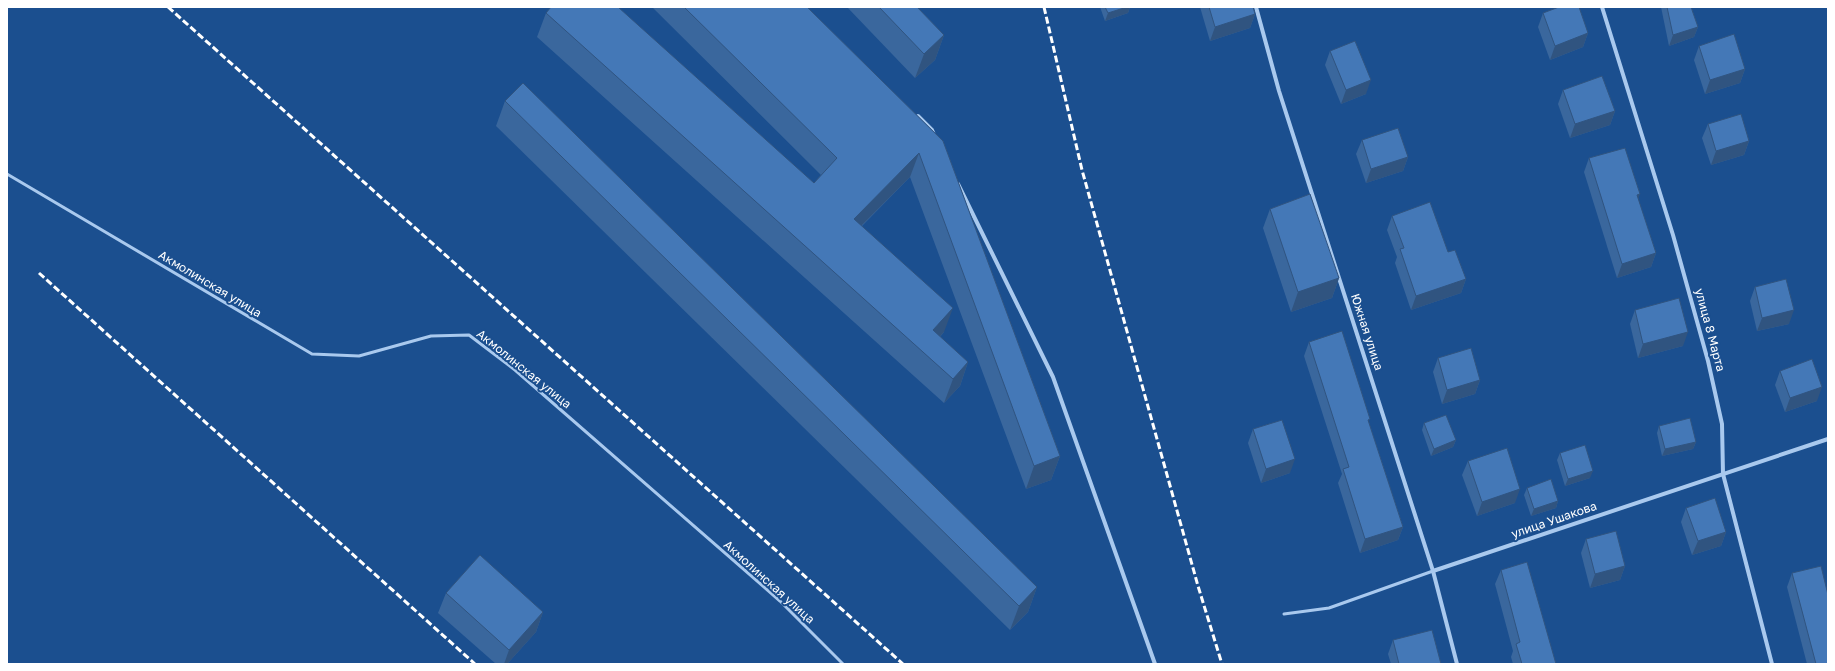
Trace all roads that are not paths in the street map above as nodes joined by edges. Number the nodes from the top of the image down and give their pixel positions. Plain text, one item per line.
1 (1256, 7) edge
2 (1602, 7) edge
3 (915, 114) edge
4 (935, 137) edge
5 (7, 174) edge
6 (956, 179) edge
7 (1828, 439) edge
8 (1723, 474) junction
9 (1433, 571) junction
10 (1284, 614) dead end
11 (843, 664) edge
12 (1155, 664) edge
13 (1456, 664) edge
14 (1772, 664) edge

1 - 9 street, Южная улица
2 - 8 street, улица 8 Марта
3 - 4 street
5 - 11 lane, Акмолинская улица
6 - 12 street
7 - 8 street, улица Ушакова
8 - 9 street, улица Ушакова
8 - 14 street, улица 8 Марта
9 - 10 lane, улица Ушакова
9 - 13 street, Южная улица

